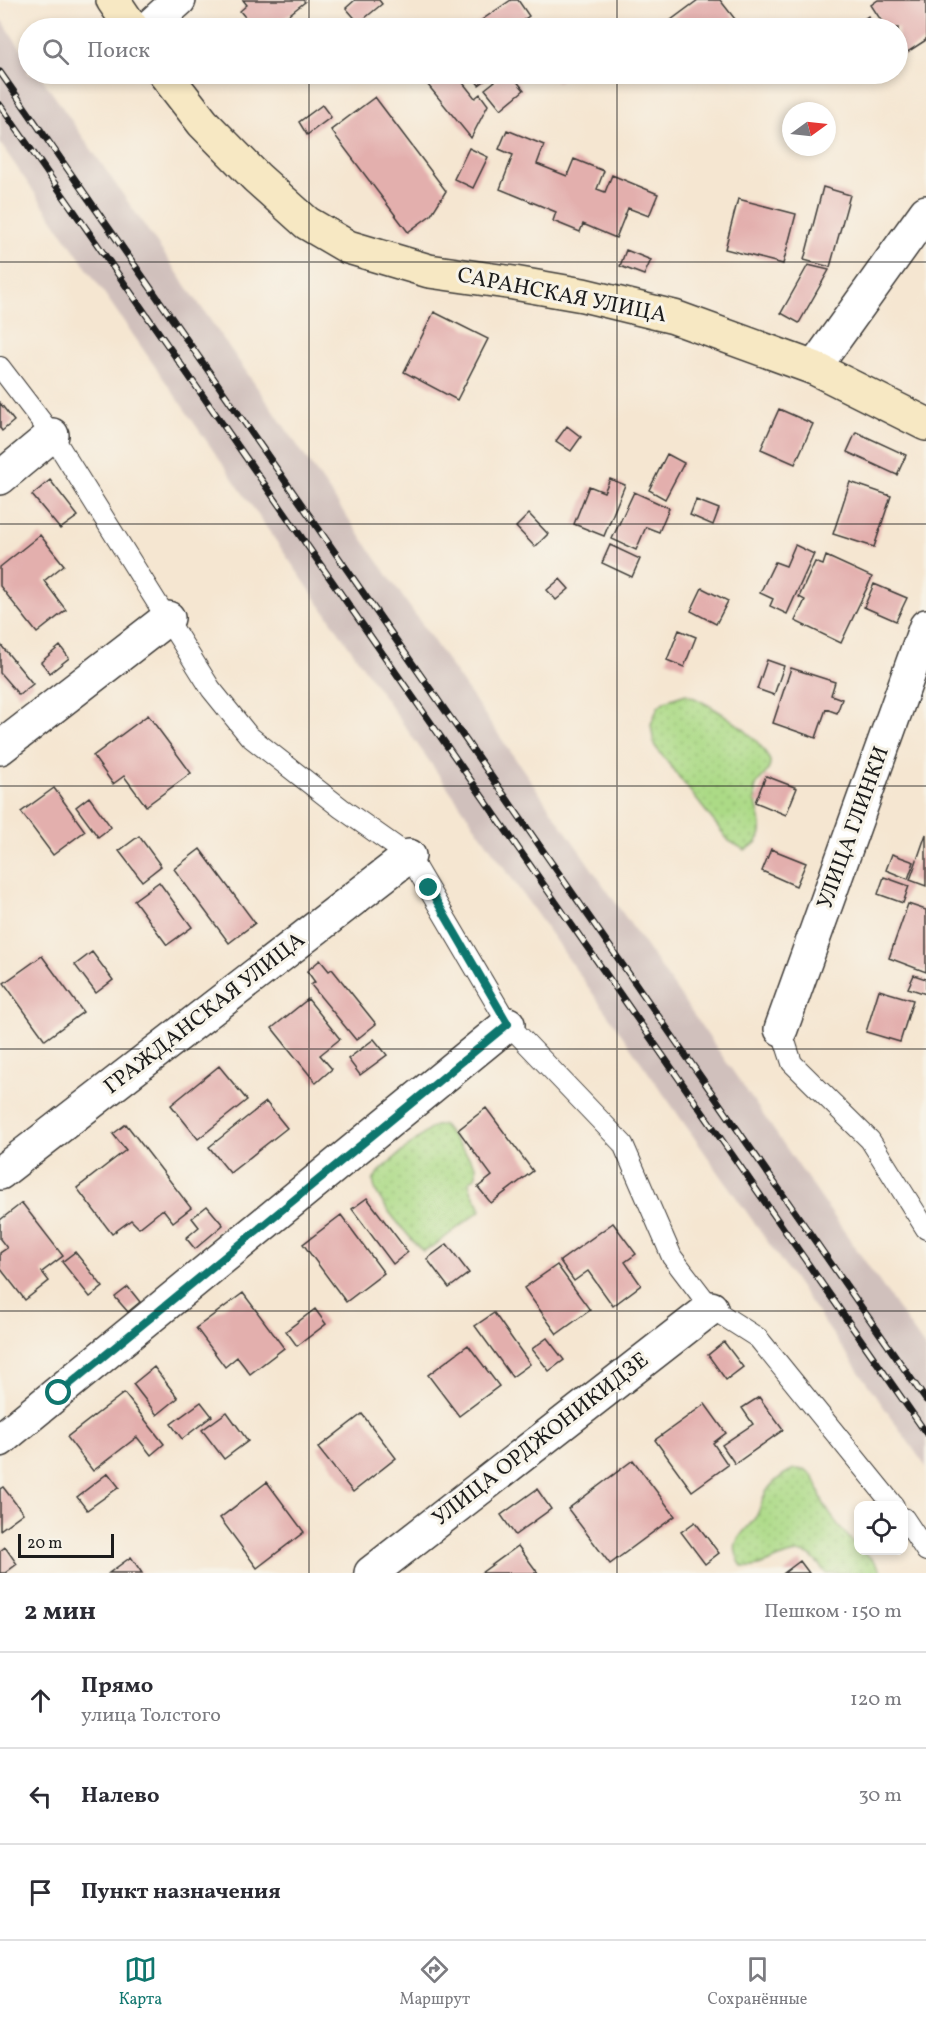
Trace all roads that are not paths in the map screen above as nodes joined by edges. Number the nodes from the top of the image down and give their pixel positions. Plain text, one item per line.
1 (113, 0) edge
2 (179, 0) edge
3 (125, 18) edge
4 (159, 18) edge
5 (173, 84) edge
6 (926, 212) edge
7 (0, 367) edge
8 (814, 368) junction
9 (926, 424) edge
10 (52, 435) junction
11 (0, 478) edge
12 (168, 618) junction
13 (926, 626) edge
14 (0, 748) edge
15 (410, 856) junction
16 (508, 1024) junction
17 (781, 1029) joint
18 (0, 1173) edge
19 (926, 1229) edge
20 (711, 1308) junction
21 (0, 1440) edge
22 (890, 1501) edge
23 (908, 1525) edge
24 (926, 1551) edge
25 (371, 1573) edge

1 - 3 street
2 - 4 street
5 - 8 street, САРАНСКАЯ УЛИЦА
6 - 8 street
7 - 10 lane
8 - 9 street, САРАНСКАЯ УЛИЦА
10 - 11 street
10 - 12 lane
12 - 14 street
12 - 15 lane
13 - 17 street, УЛИЦА ГЛИНКИ
15 - 16 lane
15 - 18 street, ГРАЖДАНСКАЯ УЛИЦА
16 - 20 lane
16 - 21 street
17 - 19 lane
20 - 22 lane
20 - 25 street, УЛИЦА ОРДЖОНИКИДЗЕ
23 - 24 lane

